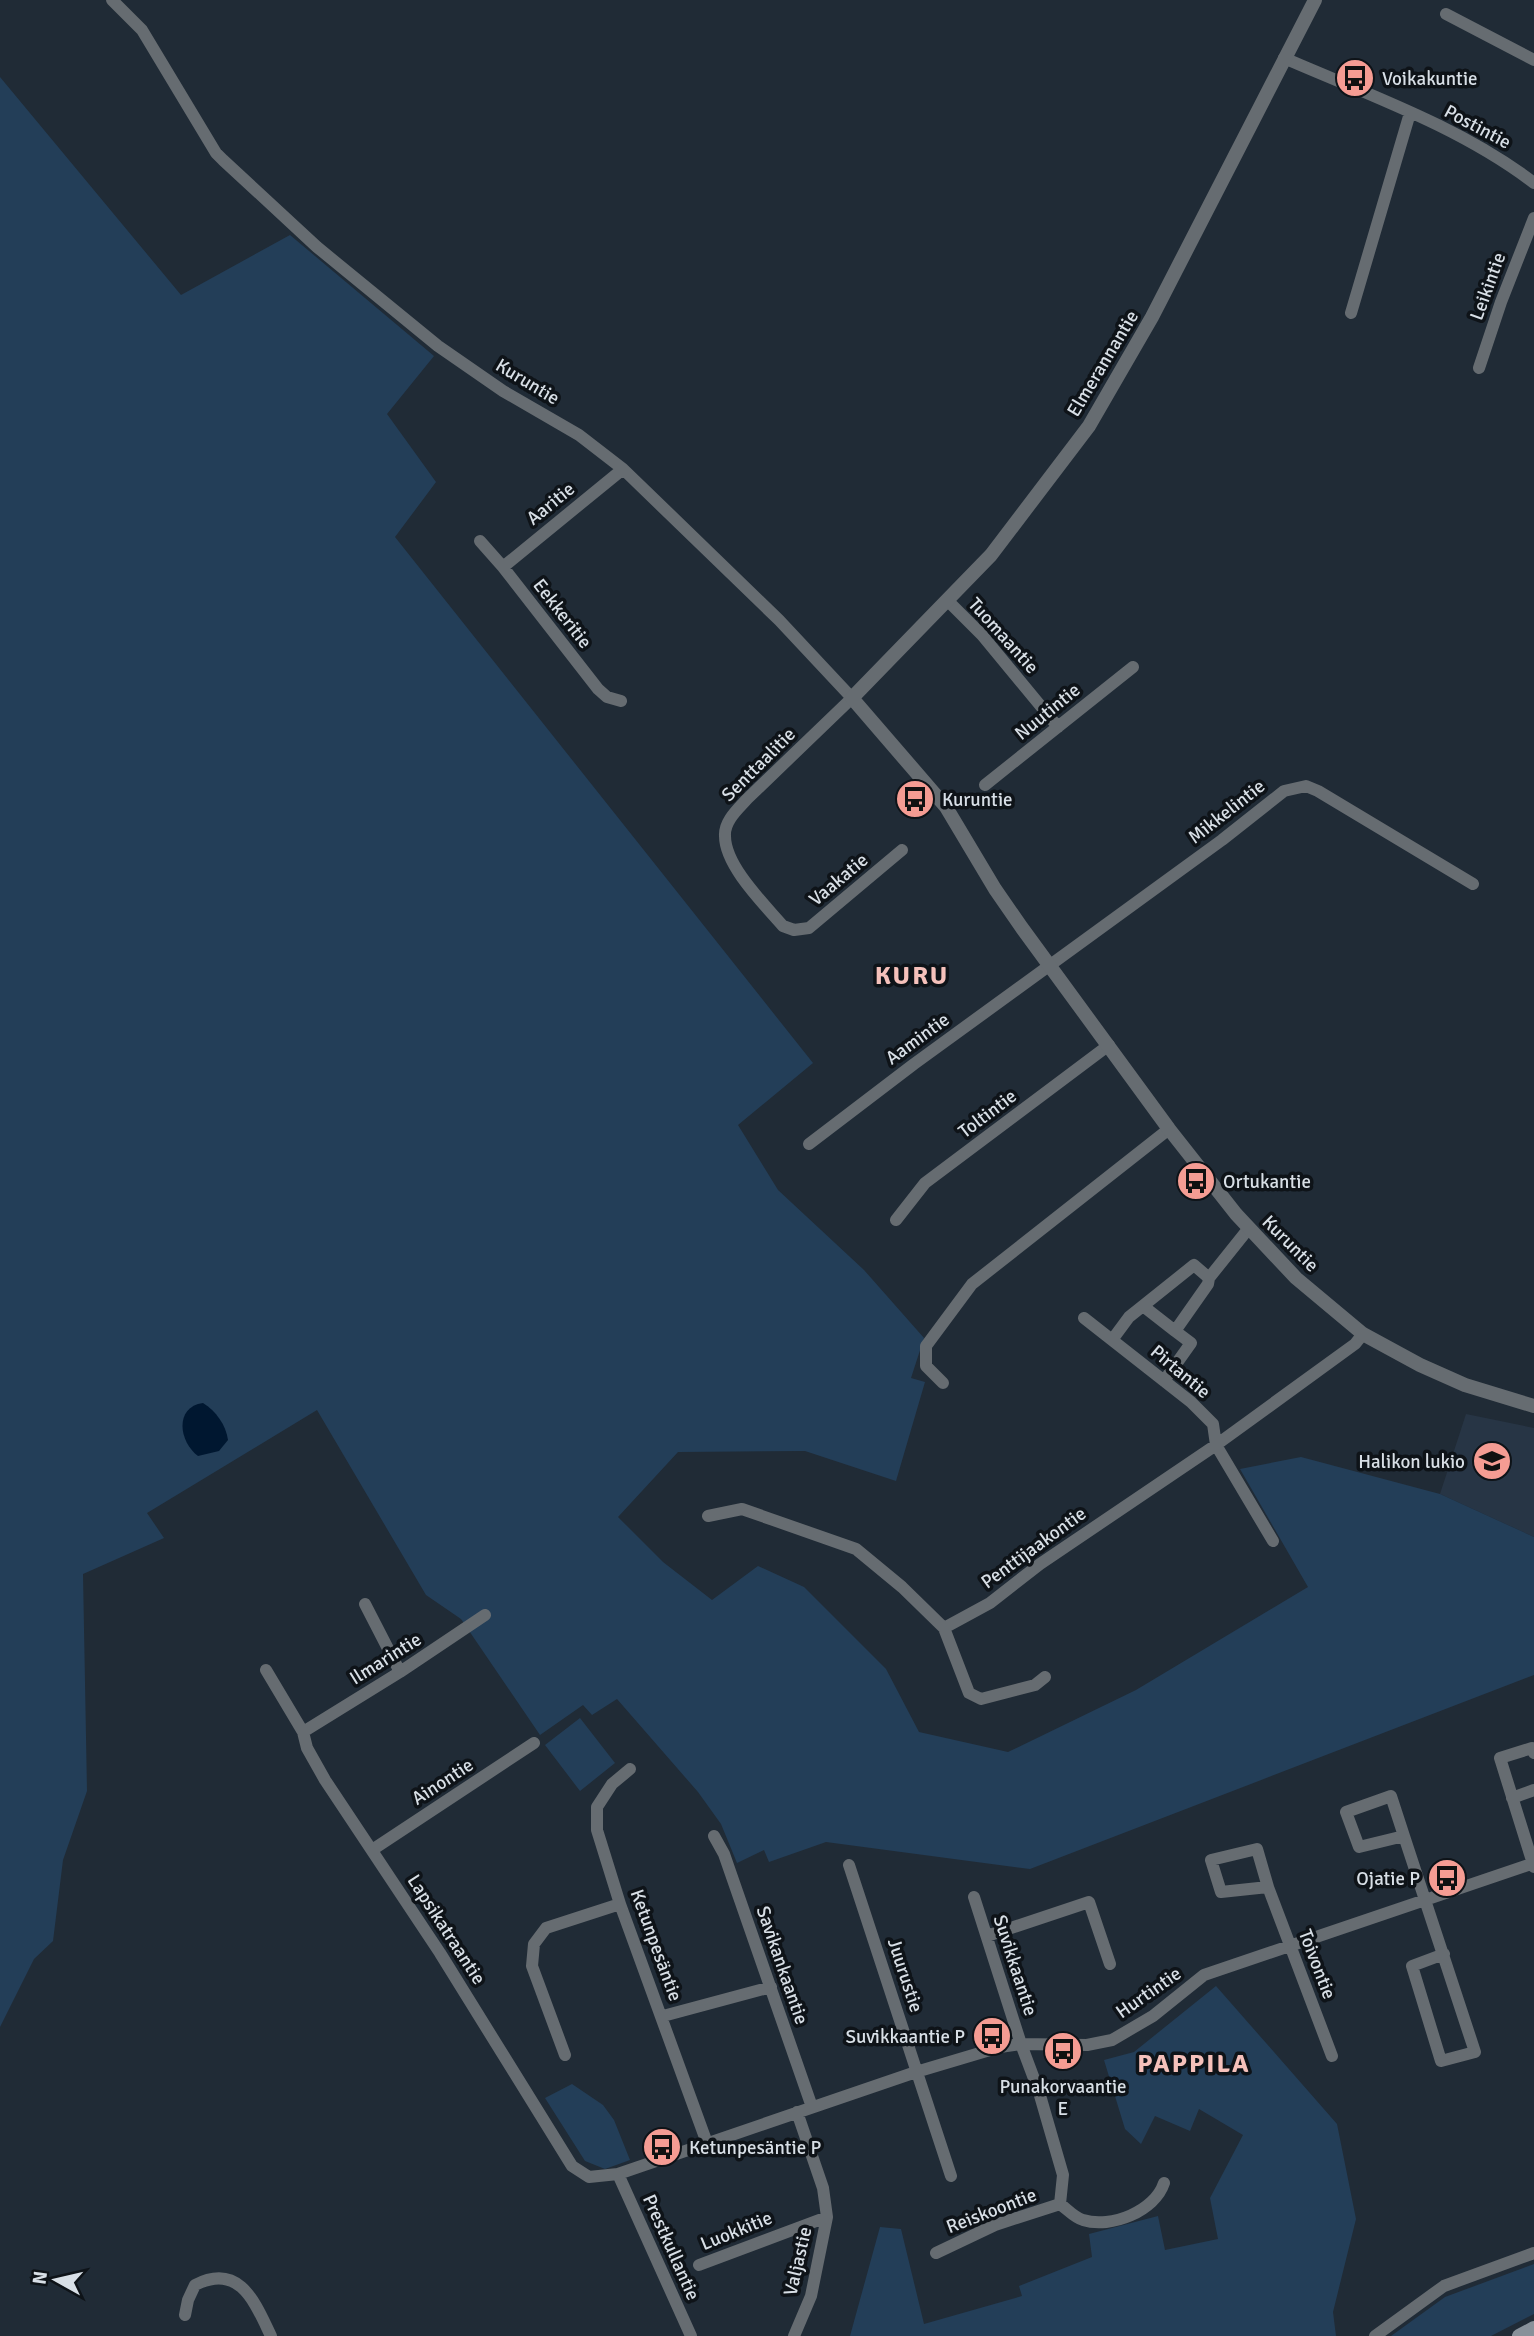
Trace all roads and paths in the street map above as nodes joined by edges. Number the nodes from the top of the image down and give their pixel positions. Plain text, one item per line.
1 (112, 0) edge
2 (1315, 0) edge
3 (1446, 14) dead end
4 (1284, 58) junction
5 (1534, 60) edge
6 (1410, 113) junction
7 (1534, 183) edge
8 (1534, 218) edge
9 (1351, 313) dead end
10 (1479, 368) dead end
11 (623, 469) junction
12 (480, 541) dead end
13 (503, 567) junction
14 (947, 601) junction
15 (1133, 667) dead end
16 (852, 698) junction
17 (621, 701) dead end
18 (1058, 727) junction
19 (985, 785) dead end
20 (902, 850) dead end
21 (1473, 884) dead end
22 (794, 930) joint
23 (1050, 965) junction
24 (1109, 1045) junction
25 (1169, 1129) junction
26 (809, 1144) dead end
27 (896, 1220) dead end
28 (1249, 1228) junction
29 (1209, 1278) junction
30 (1143, 1306) junction
31 (1084, 1318) dead end
32 (1175, 1331) junction
33 (1363, 1334) junction
34 (1112, 1340) junction
35 (1164, 1381) junction
36 (943, 1383) dead end
37 (1534, 1406) edge
38 (1216, 1445) junction
39 (708, 1516) dead end
40 (1273, 1541) dead end
41 (365, 1604) dead end
42 (485, 1615) dead end
43 (944, 1628) junction
44 (266, 1670) dead end
45 (400, 1672) junction
46 (1045, 1677) dead end
47 (303, 1732) junction
48 (534, 1743) dead end
49 (1534, 1753) edge
50 (630, 1769) dead end
51 (1534, 1790) edge
52 (1512, 1798) junction
53 (714, 1836) dead end
54 (1404, 1836) junction
55 (372, 1850) junction
56 (849, 1865) dead end
57 (1534, 1865) edge
58 (1268, 1887) junction
59 (974, 1897) dead end
60 (1426, 1900) junction
61 (620, 1904) junction
62 (987, 1936) junction
63 (1290, 1946) junction
64 (1444, 1954) junction
65 (1110, 1964) dead end
66 (771, 1987) junction
67 (663, 2017) junction
68 (1021, 2044) junction
69 (565, 2056) dead end
70 (1332, 2056) dead end
71 (916, 2072) junction
72 (812, 2107) junction
73 (797, 2112) junction
74 (707, 2143) junction
75 (618, 2174) junction
76 (951, 2176) dead end
77 (1164, 2183) dead end
78 (1060, 2204) junction
79 (827, 2217) junction
80 (936, 2253) dead end
81 (1534, 2253) edge
82 (699, 2265) dead end
83 (185, 2315) dead end
84 (1534, 2328) edge
85 (271, 2336) edge
86 (691, 2336) edge
87 (794, 2336) edge
88 (1374, 2336) edge
89 (1519, 2336) edge

1 - 11 street, Kuruntie
2 - 4 street, Elmerannantie
3 - 5 street
4 - 6 street, Postintie
4 - 14 street, Elmerannantie
6 - 7 street, Postintie
6 - 9 street
8 - 10 street, Leikintie
11 - 13 street, Aaritie
11 - 16 street, Kuruntie
12 - 13 street, Eekkeritie
13 - 17 street, Eekkeritie
14 - 16 street, Elmerannantie
14 - 18 street, Tuomaantie
15 - 18 street, Nuutintie
16 - 22 street, Senttaalitie
16 - 23 street, Kuruntie
18 - 19 street, Nuutintie
20 - 22 street, Vaakatie
21 - 23 street, Mikkelintie
23 - 24 street, Kuruntie
23 - 26 street, Aamintie
24 - 25 street, Kuruntie
24 - 27 street, Toltintie
25 - 28 street, Kuruntie
25 - 36 street
28 - 29 street
28 - 33 street, Kuruntie
29 - 30 street
29 - 32 street
30 - 32 street
30 - 34 street
31 - 34 street, Pirtantie
32 - 35 street
33 - 37 street, Kuruntie
33 - 38 street, Penttijaakontie
34 - 35 street, Pirtantie
35 - 38 street, Pirtantie
38 - 40 street, Pirtantie
38 - 43 street, Penttijaakontie
39 - 43 street
41 - 45 street
42 - 45 street, Ilmarintie
43 - 46 street
44 - 47 street, Lapsikatraantie
45 - 47 street, Ilmarintie
47 - 55 street, Lapsikatraantie
48 - 55 street, Ainontie
49 - 52 street
50 - 61 street, Ketunpesäntie
51 - 52 street
52 - 57 street
53 - 66 street, Savikankaantie
54 - 54 street
54 - 60 street
55 - 75 street, Lapsikatraantie
56 - 71 street, Juurustie
57 - 60 street, Hurtintie
58 - 58 street, Toivontie
58 - 63 street, Toivontie
59 - 62 street, Suvikkaantie
60 - 63 street, Hurtintie
60 - 64 street
61 - 67 street, Ketunpesäntie
61 - 69 street
62 - 65 street
62 - 68 street, Suvikkaantie
63 - 68 street, Hurtintie
63 - 70 street, Toivontie
64 - 64 street
66 - 67 street
66 - 72 street, Savikankaantie
67 - 74 street, Ketunpesäntie
68 - 71 street, Hurtintie
68 - 78 street, Suvikkaantie
71 - 72 street, Hurtintie
71 - 76 street, Juurustie
72 - 73 street, Hurtintie
73 - 74 street, Hurtintie
73 - 79 street, Valjastie
74 - 75 street, Hurtintie
75 - 86 street, Prestkullantie
77 - 78 street
78 - 80 street, Reiskoontie
79 - 82 street, Luokkitie
79 - 87 street, Valjastie
81 - 88 street
83 - 85 street
84 - 89 main road

